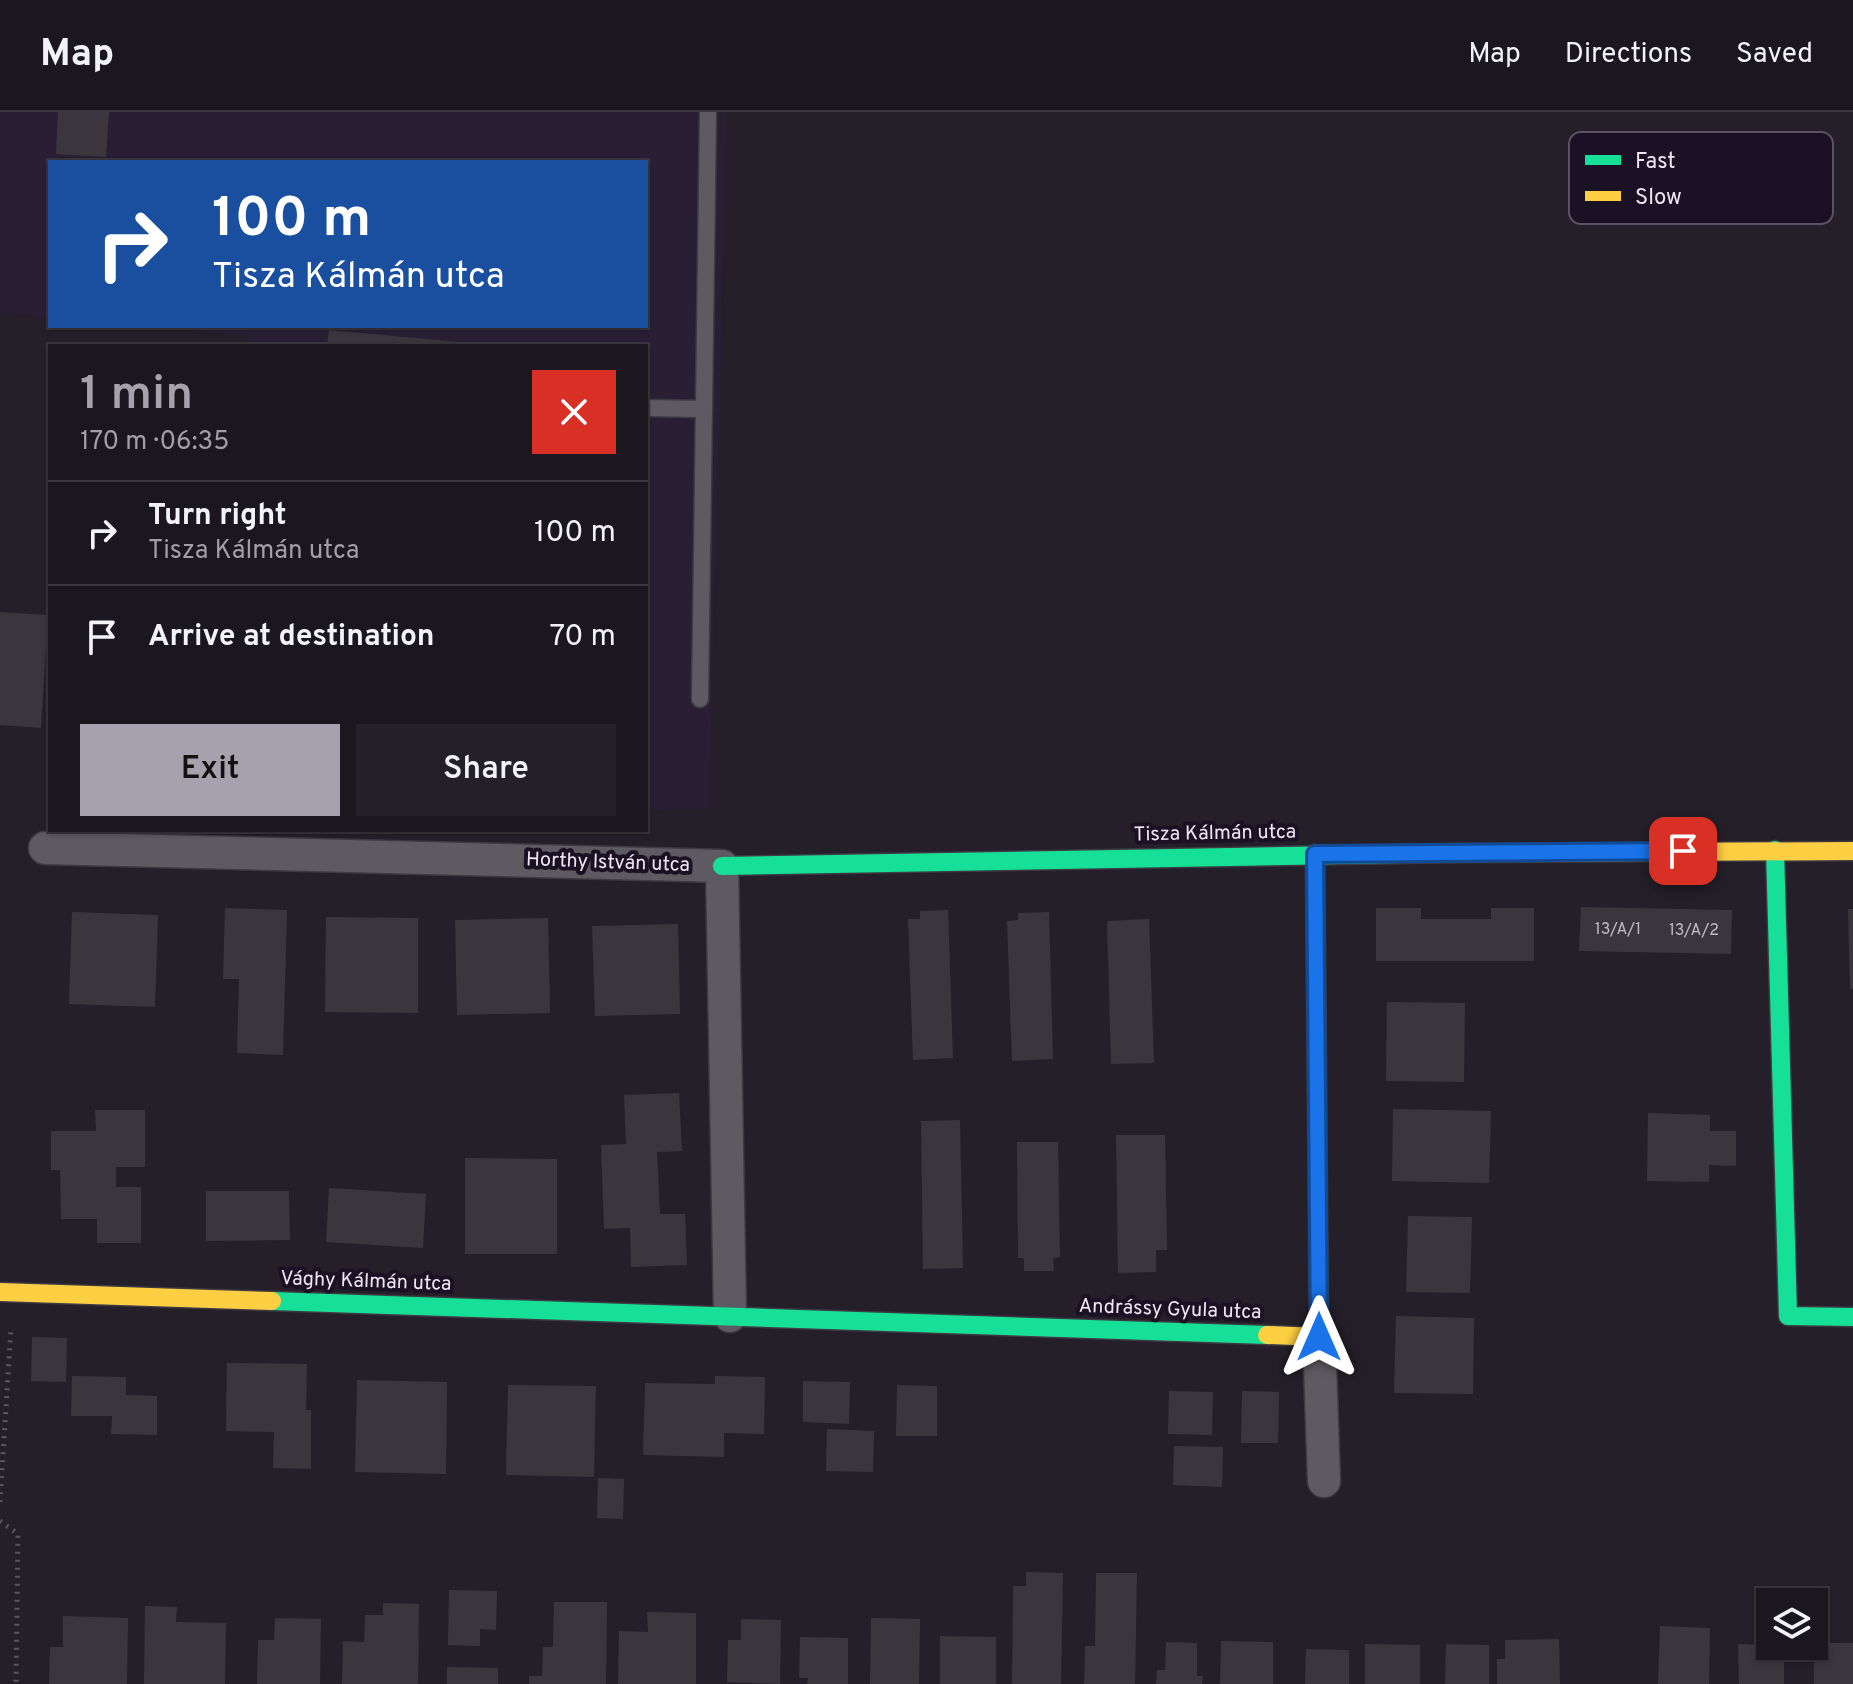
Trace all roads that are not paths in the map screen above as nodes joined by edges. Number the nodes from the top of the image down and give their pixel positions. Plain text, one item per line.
1 (708, 112) edge
2 (648, 408) edge
3 (704, 409) junction
4 (700, 699) dead end
5 (45, 848) dead end
6 (1775, 850) junction
7 (1853, 851) edge
8 (1315, 854) junction
9 (722, 866) junction
10 (7, 1292) edge
11 (730, 1316) junction
12 (1853, 1317) edge
13 (1319, 1337) junction
14 (1324, 1481) dead end

1 - 3 lane
2 - 3 lane
3 - 4 lane
5 - 9 street, Horthy István utca
6 - 7 street, Tisza Kálmán utca
6 - 8 street, Tisza Kálmán utca
6 - 12 street
8 - 9 street, Tisza Kálmán utca
8 - 13 street
9 - 11 street
10 - 11 street, Vághy Kálmán utca
11 - 13 street, Andrássy Gyula utca
13 - 14 street

